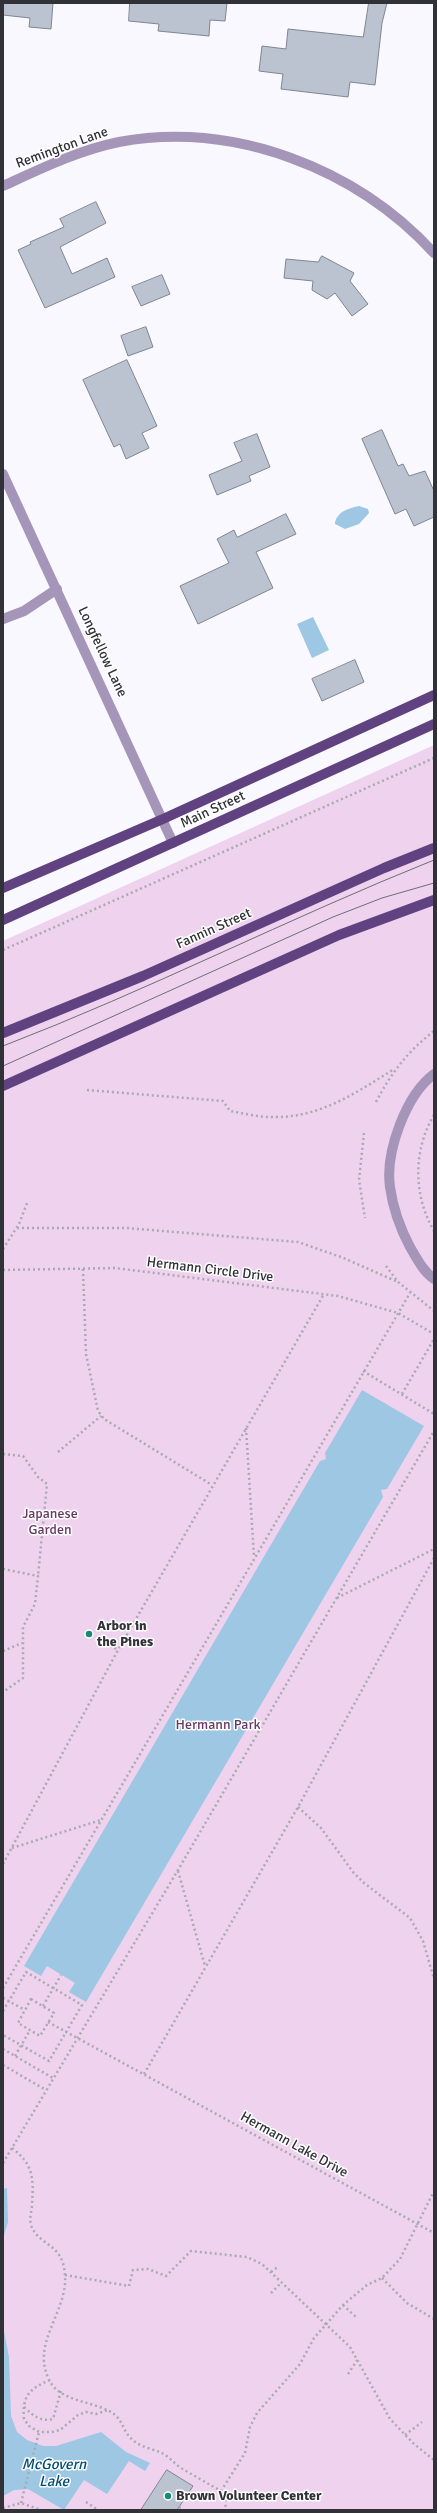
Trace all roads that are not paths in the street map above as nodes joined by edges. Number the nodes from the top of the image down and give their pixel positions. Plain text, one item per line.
1 (3, 186) edge
2 (434, 253) edge
3 (3, 474) edge
4 (57, 589) junction
5 (3, 619) edge
6 (434, 695) edge
7 (434, 724) edge
8 (163, 819) junction
9 (174, 843) junction
10 (434, 848) edge
11 (3, 888) edge
12 (434, 900) edge
13 (3, 920) edge
14 (3, 1033) edge
15 (434, 1074) edge
16 (3, 1086) edge
17 (434, 1279) edge

1 - 2 street, Remington Lane
3 - 4 street, Longfellow Lane
4 - 5 street
4 - 8 street, Longfellow Lane
6 - 8 main road, Main Street
7 - 9 main road, Main Street
8 - 9 street, Longfellow Lane
8 - 11 main road, Main Street
9 - 13 main road, Main Street
10 - 14 main road, Fannin Street
12 - 16 main road
15 - 17 street

